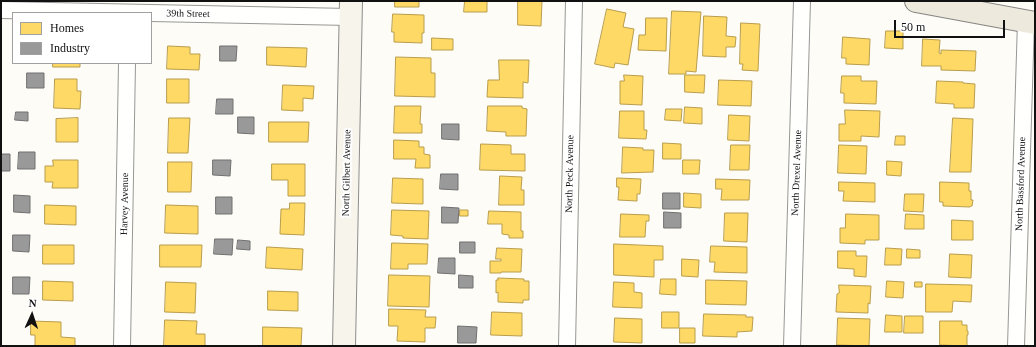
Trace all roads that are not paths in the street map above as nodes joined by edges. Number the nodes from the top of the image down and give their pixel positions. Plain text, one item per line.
1 (574, 1) edge
2 (802, 1) edge
3 (916, 1) edge
4 (128, 9) edge
5 (351, 9) edge
6 (1, 10) edge
7 (1031, 22) edge
8 (127, 64) edge
9 (122, 346) edge
10 (344, 346) edge
11 (567, 346) edge
12 (792, 346) edge
13 (1016, 346) edge

1 - 11 street, North Peck Avenue
2 - 12 street, North Drexel Avenue
3 - 7 main road
4 - 5 street, 39th Street
4 - 6 street, 39th Street
5 - 10 street, North Gilbert Avenue
7 - 13 street, North Bassford Avenue
8 - 9 street, Harvey Avenue

